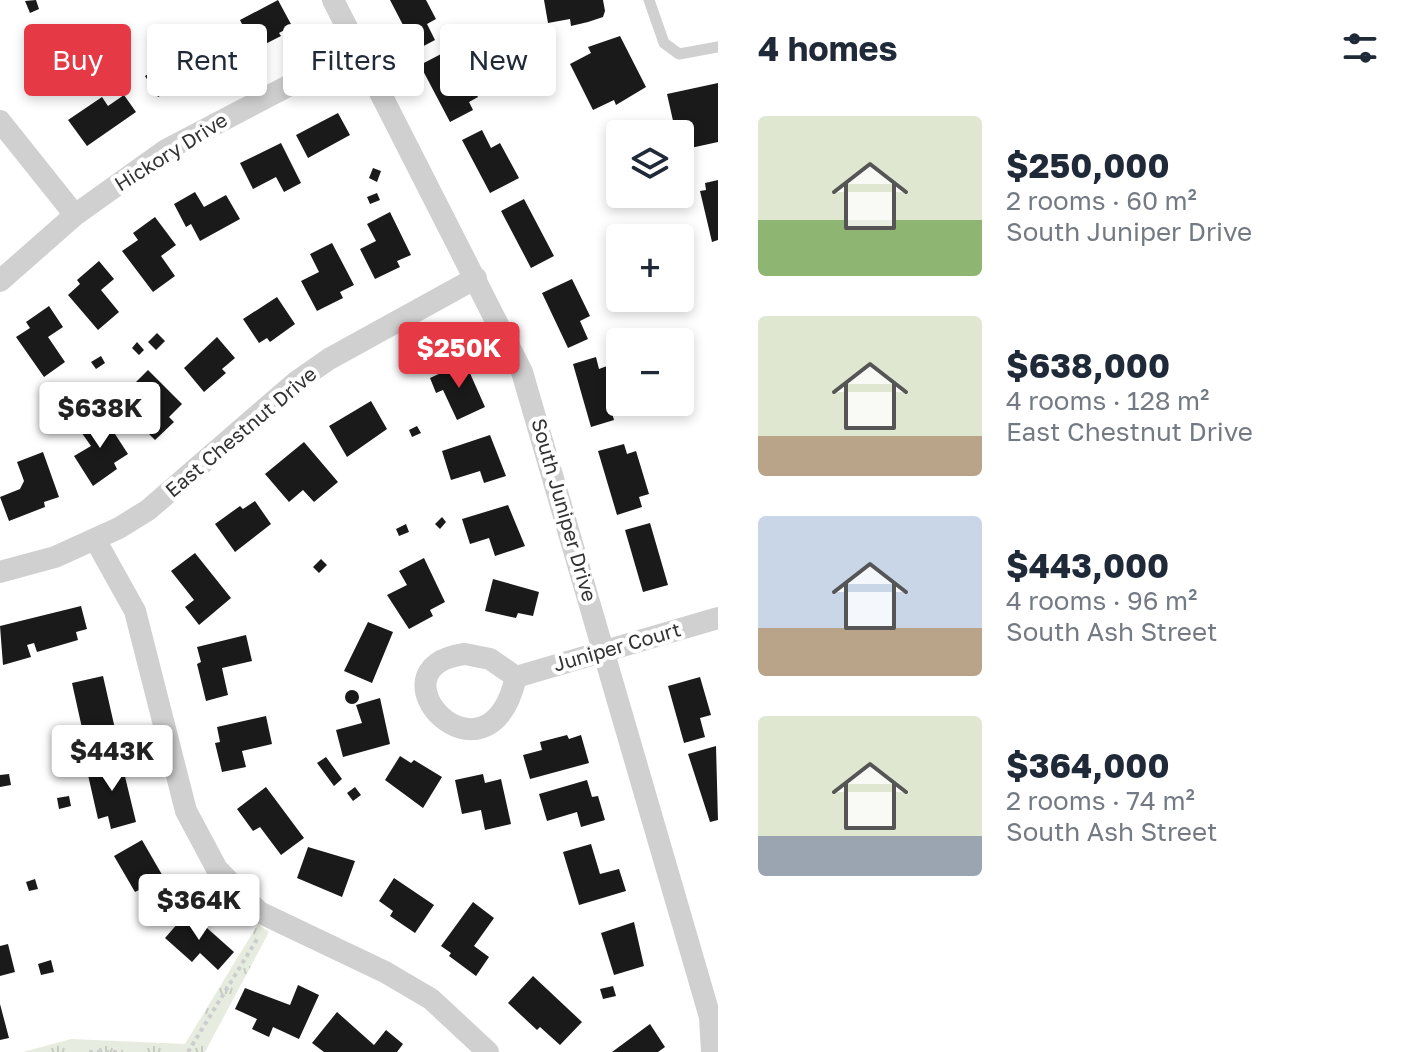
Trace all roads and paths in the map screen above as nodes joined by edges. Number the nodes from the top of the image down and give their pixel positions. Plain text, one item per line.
1 (333, 0) edge
2 (649, 0) edge
3 (346, 24) edge
4 (718, 47) edge
5 (283, 89) edge
6 (383, 96) edge
7 (0, 121) edge
8 (75, 215) junction
9 (476, 278) junction
10 (0, 281) edge
11 (96, 541) junction
12 (0, 572) edge
13 (718, 618) edge
14 (605, 649) junction
15 (516, 677) dead end
16 (270, 918) junction
17 (89, 1052) edge
18 (123, 1052) edge
19 (188, 1052) edge
20 (488, 1052) edge
21 (712, 1052) edge

1 - 3 street, South Juniper Drive
2 - 4 lane
5 - 8 street, Hickory Drive
6 - 9 street, South Juniper Drive
7 - 8 street
8 - 10 street, Hickory Drive
9 - 11 street, East Chestnut Drive
9 - 14 street, South Juniper Drive
11 - 12 street, East Chestnut Drive
11 - 16 street
13 - 14 street, Juniper Court
14 - 15 street, Juniper Court
14 - 21 street, South Juniper Drive
16 - 19 path
16 - 20 street
17 - 18 path

